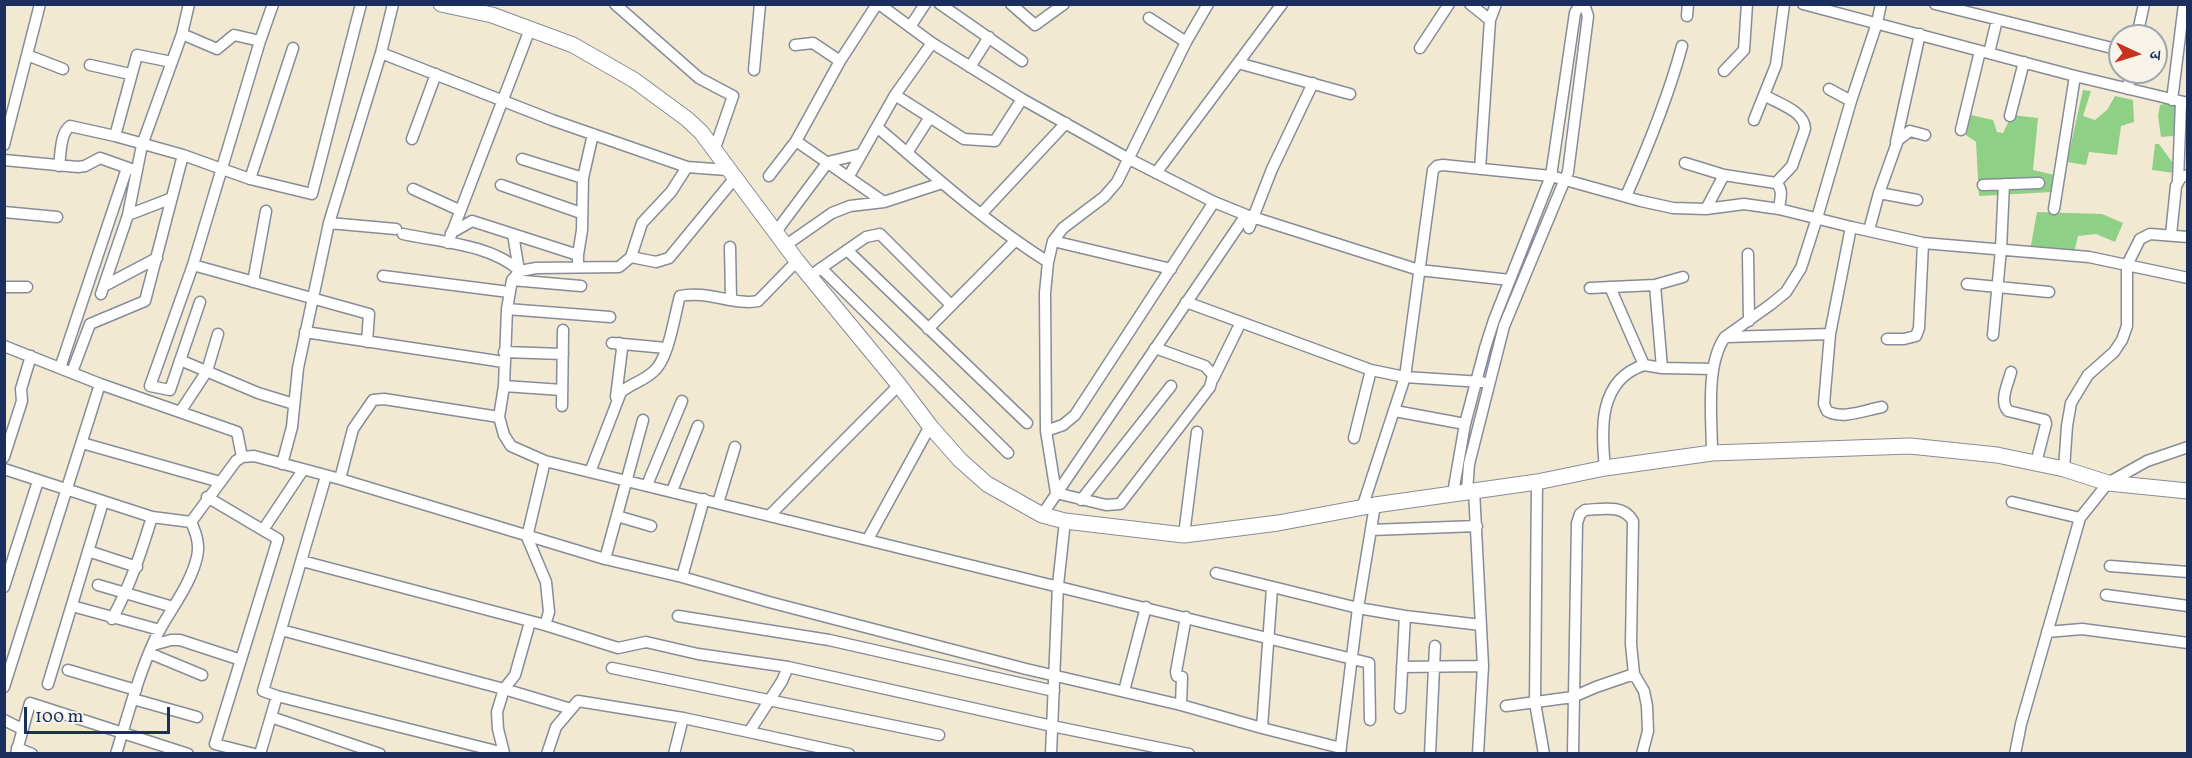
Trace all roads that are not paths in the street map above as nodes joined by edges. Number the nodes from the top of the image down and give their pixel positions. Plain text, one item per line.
1 (40, 4) edge
2 (189, 4) edge
3 (273, 4) edge
4 (361, 4) edge
5 (393, 4) edge
6 (441, 4) edge
7 (615, 4) edge
8 (760, 4) edge
9 (878, 4) edge
10 (925, 4) edge
11 (940, 4) edge
12 (1011, 4) edge
13 (1065, 4) edge
14 (1208, 4) edge
15 (1449, 4) edge
16 (1470, 4) edge
17 (1496, 4) edge
18 (1582, 4) edge
19 (1688, 4) edge
20 (1747, 4) edge
21 (1784, 4) edge
22 (1881, 4) edge
23 (1935, 4) edge
24 (2144, 4) edge
25 (2184, 4) edge
26 (1807, 5) edge
27 (1277, 7) edge
28 (494, 10) edge
29 (1687, 16) dead end
30 (1149, 18) dead end
31 (1490, 20) junction
32 (1997, 21) junction
33 (1877, 23) junction
34 (2140, 24) edge
35 (910, 27) junction
36 (530, 29) junction
37 (182, 34) junction
38 (1920, 34) junction
39 (989, 37) junction
40 (260, 41) junction
41 (1186, 42) junction
42 (932, 43) junction
43 (795, 45) dead end
44 (1682, 46) dead end
45 (2108, 47) edge
46 (293, 48) dead end
47 (1420, 48) dead end
48 (1984, 52) junction
49 (381, 53) junction
50 (27, 55) junction
51 (840, 61) junction
52 (1022, 61) dead end
53 (172, 62) junction
54 (2024, 62) junction
55 (1238, 63) junction
56 (90, 65) dead end
57 (970, 67) junction
58 (63, 69) dead end
59 (754, 70) dead end
60 (1724, 71) dead end
61 (130, 74) junction
62 (436, 74) junction
63 (2075, 76) junction
64 (1313, 83) junction
65 (2135, 84) edge
66 (1828, 89) dead end
67 (2138, 91) junction
68 (1350, 94) dead end
69 (895, 95) junction
70 (1764, 95) junction
71 (1022, 99) junction
72 (503, 100) junction
73 (1851, 101) junction
74 (2180, 101) edge
75 (1559, 113) junction
76 (1575, 115) junction
77 (2010, 116) dead end
78 (930, 117) junction
79 (1754, 120) dead end
80 (1066, 123) junction
81 (877, 127) junction
82 (1961, 130) dead end
83 (593, 134) junction
84 (1924, 135) dead end
85 (115, 136) junction
86 (412, 139) dead end
87 (796, 141) junction
88 (4, 145) edge
89 (142, 145) junction
90 (1894, 149) junction
91 (714, 151) junction
92 (908, 153) junction
93 (861, 154) junction
94 (183, 155) junction
95 (522, 159) dead end
96 (1130, 159) junction
97 (4, 160) edge
98 (828, 162) junction
99 (1684, 163) dead end
100 (59, 166) junction
101 (687, 167) junction
102 (222, 168) junction
103 (132, 169) junction
104 (1480, 169) junction
105 (1156, 173) junction
106 (731, 174) junction
107 (1724, 175) junction
108 (770, 176) dead end
109 (849, 176) junction
110 (1551, 176) junction
111 (250, 178) junction
112 (583, 178) junction
113 (2183, 178) edge
114 (1566, 179) junction
115 (942, 183) junction
116 (1776, 183) junction
117 (2039, 183) dead end
118 (2004, 184) junction
119 (501, 185) dead end
120 (1983, 185) dead end
121 (413, 189) dead end
122 (1879, 193) junction
123 (1626, 196) junction
124 (172, 198) junction
125 (1917, 200) dead end
126 (884, 202) junction
127 (1214, 202) junction
128 (1779, 209) junction
129 (459, 210) junction
130 (1706, 210) junction
131 (2054, 210) dead end
132 (266, 211) dead end
133 (4, 212) edge
134 (581, 213) junction
135 (981, 214) junction
136 (128, 215) junction
137 (1250, 216) junction
138 (57, 218) dead end
139 (1817, 218) junction
140 (329, 223) junction
141 (1851, 227) junction
142 (1249, 228) dead end
143 (1869, 230) junction
144 (775, 233) junction
145 (513, 234) junction
146 (2171, 235) junction
147 (2187, 237) edge
148 (450, 238) junction
149 (1015, 241) junction
150 (1053, 241) junction
151 (1923, 243) junction
152 (786, 245) junction
153 (730, 247) dead end
154 (2001, 249) junction
155 (847, 250) junction
156 (1748, 254) dead end
157 (578, 255) junction
158 (631, 257) junction
159 (157, 258) junction
160 (1048, 262) junction
161 (2118, 262) junction
162 (194, 265) junction
163 (578, 267) junction
164 (807, 269) junction
165 (1171, 269) junction
166 (1419, 270) junction
167 (520, 271) junction
168 (383, 276) dead end
169 (1683, 277) dead end
170 (2187, 278) edge
171 (512, 280) junction
172 (1510, 280) junction
173 (253, 282) junction
174 (1967, 284) dead end
175 (1655, 285) junction
176 (581, 286) dead end
177 (4, 287) edge
178 (27, 287) dead end
179 (1610, 287) junction
180 (1996, 287) junction
181 (1590, 288) dead end
182 (508, 292) junction
183 (2049, 292) dead end
184 (313, 299) junction
185 (731, 299) junction
186 (200, 303) dead end
187 (1186, 303) junction
188 (950, 304) junction
189 (507, 309) junction
190 (610, 317) dead end
191 (1749, 321) junction
192 (1240, 322) junction
193 (928, 328) junction
194 (563, 330) dead end
195 (305, 332) junction
196 (218, 334) dead end
197 (1830, 334) junction
198 (1993, 335) dead end
199 (1725, 337) junction
200 (1887, 339) dead end
201 (367, 342) junction
202 (4, 346) edge
203 (666, 348) junction
204 (1155, 348) junction
205 (563, 354) junction
206 (31, 356) junction
207 (504, 357) junction
208 (180, 360) junction
209 (1644, 365) junction
210 (60, 368) junction
211 (1662, 368) junction
212 (1713, 369) junction
213 (1371, 370) junction
214 (207, 371) junction
215 (72, 372) junction
216 (2012, 372) dead end
217 (1405, 377) junction
218 (1213, 378) junction
219 (1483, 382) junction
220 (100, 384) junction
221 (899, 385) junction
222 (504, 386) junction
223 (1171, 386) dead end
224 (562, 390) junction
225 (682, 401) dead end
226 (294, 404) junction
227 (562, 406) dead end
228 (1882, 407) dead end
229 (613, 409) junction
230 (1395, 411) junction
231 (180, 412) junction
232 (499, 417) junction
233 (643, 420) dead end
234 (1027, 423) dead end
235 (1465, 424) junction
236 (698, 426) dead end
237 (930, 426) junction
238 (1046, 431) junction
239 (1197, 432) dead end
240 (1354, 438) dead end
241 (82, 443) junction
242 (735, 447) dead end
243 (2187, 447) edge
244 (1008, 453) dead end
245 (1712, 453) junction
246 (4, 457) edge
247 (242, 457) junction
248 (545, 461) junction
249 (282, 464) junction
250 (2048, 466) junction
251 (1605, 468) junction
252 (4, 469) edge
253 (303, 470) junction
254 (590, 472) junction
255 (326, 476) junction
256 (340, 479) junction
257 (38, 480) junction
258 (627, 481) junction
259 (220, 482) junction
260 (1537, 482) junction
261 (2108, 483) junction
262 (647, 485) junction
263 (68, 490) junction
264 (1473, 490) junction
265 (672, 491) junction
266 (2186, 491) edge
267 (1056, 494) junction
268 (207, 497) junction
269 (704, 499) junction
270 (1081, 500) junction
271 (103, 502) junction
272 (718, 502) junction
273 (2012, 502) dead end
274 (1368, 506) junction
275 (771, 515) junction
276 (1042, 515) junction
277 (617, 516) junction
278 (152, 517) junction
279 (2080, 518) junction
280 (1065, 521) junction
281 (191, 522) junction
282 (651, 526) dead end
283 (1477, 526) junction
284 (1371, 530) junction
285 (268, 533) junction
286 (1184, 535) junction
287 (527, 537) junction
288 (868, 539) junction
289 (88, 551) junction
290 (605, 559) junction
291 (302, 561) junction
292 (2110, 566) dead end
293 (137, 567) junction
294 (2187, 572) edge
295 (1216, 573) dead end
296 (682, 577) junction
297 (98, 585) dead end
298 (1058, 585) junction
299 (4, 587) edge
300 (1272, 588) junction
301 (126, 593) junction
302 (2106, 595) dead end
303 (72, 606) junction
304 (2187, 606) edge
305 (173, 607) junction
306 (1146, 607) junction
307 (1358, 608) junction
308 (678, 616) dead end
309 (1405, 616) junction
310 (1186, 617) junction
311 (112, 619) junction
312 (531, 622) junction
313 (545, 625) junction
314 (1481, 625) junction
315 (281, 630) junction
316 (2047, 632) junction
317 (1267, 638) junction
318 (155, 641) junction
319 (2187, 643) edge
320 (1435, 646) dead end
321 (1352, 659) junction
322 (241, 660) junction
323 (1483, 666) junction
324 (788, 667) junction
325 (1402, 667) junction
326 (1432, 667) junction
327 (612, 668) dead end
328 (68, 670) dead end
329 (1055, 674) junction
330 (202, 675) dead end
331 (1634, 675) junction
332 (48, 684) dead end
333 (4, 687) edge
334 (504, 689) junction
335 (1054, 691) junction
336 (1124, 691) junction
337 (134, 694) junction
338 (277, 696) junction
339 (1573, 697) junction
340 (770, 699) junction
341 (1535, 703) junction
342 (1181, 705) junction
343 (1506, 706) dead end
344 (1400, 708) dead end
345 (571, 709) junction
346 (197, 717) dead end
347 (271, 717) junction
348 (683, 718) junction
349 (4, 720) edge
350 (1370, 720) dead end
351 (1052, 726) junction
352 (1262, 728) junction
353 (22, 729) junction
354 (749, 732) junction
355 (122, 733) junction
356 (939, 735) dead end
357 (16, 751) edge
358 (361, 751) edge
359 (1340, 751) edge
360 (32, 753) edge
361 (116, 753) edge
362 (188, 753) edge
363 (254, 753) edge
364 (260, 753) edge
365 (380, 753) edge
366 (505, 753) edge
367 (547, 753) edge
368 (674, 753) edge
369 (849, 753) edge
370 (1051, 753) edge
371 (1189, 753) edge
372 (1430, 753) edge
373 (1478, 753) edge
374 (1544, 753) edge
375 (1573, 753) edge
376 (1642, 753) edge
377 (2015, 753) edge

1 - 50 street
2 - 37 street
3 - 40 street
4 - 111 street
5 - 49 street
6 - 28 street
7 - 91 street
8 - 59 street
9 - 35 street
9 - 51 street
10 - 35 street
11 - 39 street
12 - 13 street
14 - 41 street
15 - 47 street
16 - 31 street
17 - 31 street
18 - 75 street
18 - 76 street
19 - 29 street
20 - 60 street
21 - 70 street
22 - 33 street
23 - 32 street
24 - 34 street
25 - 74 street
26 - 33 street
27 - 55 street
28 - 36 street
30 - 41 street
31 - 104 street
32 - 45 street
32 - 48 street
33 - 38 street
33 - 73 street
35 - 42 street
36 - 72 street
36 - 91 street
37 - 40 street
37 - 53 street
38 - 48 street
38 - 90 street
39 - 52 street
39 - 57 street
40 - 102 street
41 - 96 street
42 - 57 street
42 - 69 street
43 - 51 street
44 - 123 street
46 - 111 street
48 - 54 street
48 - 82 street
49 - 62 street
49 - 140 street
50 - 58 street
50 - 88 street
51 - 87 street
53 - 61 street
53 - 89 street
54 - 63 street
54 - 77 street
55 - 64 street
55 - 105 street
56 - 61 street
57 - 71 street
61 - 85 street
62 - 72 street
62 - 86 street
63 - 67 street
63 - 131 street
64 - 68 street
64 - 137 street
65 - 67 street
66 - 73 street
67 - 74 street
69 - 78 street
69 - 81 street
70 - 79 street
70 - 116 street
71 - 78 street
71 - 80 street
72 - 83 street
72 - 129 street
73 - 139 street
74 - 113 street
75 - 76 street
75 - 110 street
76 - 114 street
78 - 92 street
80 - 96 street
80 - 135 street
81 - 92 street
81 - 93 street
83 - 101 street
83 - 112 street
84 - 90 street
85 - 89 street
85 - 100 street
87 - 98 street
87 - 108 street
89 - 94 street
89 - 103 street
90 - 122 street
91 - 106 street
92 - 115 street
93 - 98 street
93 - 109 street
94 - 102 street
94 - 124 street
95 - 112 street
96 - 105 street
96 - 150 street
97 - 100 street
98 - 109 street
98 - 144 street
99 - 107 street
100 - 103 street
101 - 106 street
101 - 158 street
102 - 111 street
102 - 162 street
103 - 136 street
103 - 210 street
104 - 110 street
104 - 166 street
105 - 127 street
106 - 144 street
106 - 158 street
107 - 116 street
107 - 130 street
109 - 126 street
110 - 114 street
110 - 172 street
112 - 134 street
113 - 146 street
114 - 123 street
114 - 219 street
115 - 126 street
115 - 135 street
116 - 128 street
117 - 118 street
118 - 120 street
118 - 154 street
119 - 134 street
121 - 129 street
122 - 125 street
122 - 143 street
123 - 130 street
124 - 136 street
124 - 159 street
126 - 152 street
127 - 137 street
127 - 165 street
128 - 130 street
128 - 139 street
129 - 148 street
132 - 173 street
133 - 138 street
134 - 157 street
135 - 149 street
136 - 159 street
137 - 142 street
137 - 166 street
137 - 187 street
139 - 141 street
139 - 191 street
140 - 148 street
140 - 184 street
141 - 143 street
141 - 197 street
143 - 151 street
144 - 152 street
145 - 148 street
145 - 157 street
145 - 167 street
146 - 147 street
146 - 161 street
148 - 167 street
149 - 160 street
149 - 188 street
150 - 160 street
150 - 165 street
151 - 154 street
151 - 200 street
152 - 164 street
153 - 185 street
154 - 161 street
154 - 180 street
155 - 164 street
155 - 188 street
155 - 193 street
156 - 191 street
157 - 163 street
158 - 163 street
159 - 215 street
160 - 238 street
161 - 170 street
161 - 250 street
162 - 173 street
162 - 208 street
163 - 167 street
164 - 185 street
164 - 221 street
164 - 244 street
165 - 238 street
166 - 172 street
166 - 217 street
167 - 171 street
168 - 182 street
169 - 175 street
171 - 176 street
171 - 182 street
172 - 219 street
173 - 184 street
174 - 180 street
175 - 179 street
175 - 211 street
177 - 178 street
179 - 181 street
179 - 209 street
180 - 183 street
180 - 198 street
182 - 189 street
184 - 195 street
184 - 201 street
185 - 203 street
186 - 208 street
187 - 192 street
187 - 204 street
188 - 193 street
189 - 190 street
189 - 207 street
191 - 199 street
192 - 213 street
192 - 218 street
193 - 234 street
194 - 205 street
195 - 201 street
195 - 226 street
196 - 214 street
197 - 199 street
197 - 228 street
199 - 212 street
201 - 207 street
202 - 206 street
203 - 229 street
203 - 229 street
204 - 218 street
204 - 267 street
205 - 207 street
205 - 224 street
206 - 210 street
206 - 246 street
207 - 222 street
208 - 214 street
209 - 211 street
209 - 251 street
210 - 215 street
211 - 212 street
212 - 245 street
213 - 217 street
213 - 240 street
214 - 226 street
214 - 231 street
215 - 220 street
216 - 250 street
217 - 219 street
217 - 230 street
218 - 270 street
219 - 235 street
219 - 264 street
220 - 231 street
220 - 241 street
221 - 237 street
221 - 275 street
222 - 224 street
222 - 232 street
223 - 270 street
224 - 227 street
225 - 262 street
226 - 249 street
229 - 254 street
230 - 235 street
230 - 274 street
231 - 247 street
232 - 248 street
232 - 256 street
233 - 258 street
235 - 264 street
236 - 265 street
237 - 276 street
237 - 288 street
238 - 267 street
239 - 286 street
241 - 259 street
241 - 263 street
242 - 272 street
243 - 261 street
245 - 250 street
245 - 251 street
247 - 249 street
247 - 259 street
248 - 254 street
248 - 287 street
249 - 253 street
250 - 261 street
251 - 260 street
252 - 257 street
253 - 255 street
253 - 285 street
254 - 258 street
255 - 256 street
255 - 291 street
256 - 287 street
257 - 263 street
257 - 299 street
258 - 262 street
258 - 277 street
259 - 268 street
260 - 264 street
260 - 341 street
261 - 266 street
261 - 279 street
262 - 265 street
263 - 271 street
263 - 333 street
264 - 274 street
264 - 283 street
265 - 269 street
267 - 270 street
267 - 276 street
268 - 281 street
268 - 285 street
269 - 272 street
269 - 296 street
271 - 278 street
271 - 289 street
272 - 275 street
273 - 279 street
274 - 284 street
274 - 286 street
275 - 288 street
276 - 280 street
277 - 282 street
277 - 290 street
278 - 281 street
278 - 293 street
279 - 316 street
280 - 286 street
280 - 298 street
281 - 305 street
283 - 284 street
283 - 314 street
284 - 307 street
285 - 322 street
287 - 290 street
287 - 313 street
288 - 298 street
289 - 293 street
289 - 303 street
290 - 296 street
291 - 312 street
291 - 315 street
292 - 294 street
293 - 301 street
295 - 300 street
296 - 329 street
297 - 301 street
298 - 306 street
298 - 329 street
300 - 307 street
300 - 317 street
301 - 305 street
301 - 311 street
302 - 304 street
303 - 311 street
303 - 332 street
305 - 318 street
306 - 310 street
306 - 336 street
307 - 309 street
307 - 321 street
308 - 335 street
309 - 314 street
309 - 325 street
310 - 317 street
310 - 342 street
311 - 318 street
312 - 313 street
312 - 334 street
313 - 324 street
314 - 323 street
315 - 334 street
315 - 338 street
316 - 319 street
316 - 377 street
317 - 321 street
317 - 352 street
318 - 322 street
318 - 330 street
318 - 337 street
320 - 326 street
321 - 350 street
321 - 359 street
322 - 363 street
323 - 326 street
323 - 373 street
324 - 340 street
324 - 351 street
325 - 326 street
325 - 344 street
326 - 372 street
327 - 340 street
328 - 337 street
329 - 335 street
329 - 336 street
331 - 339 street
331 - 339 street
331 - 376 street
334 - 345 street
334 - 366 street
335 - 351 street
336 - 342 street
337 - 346 street
337 - 355 street
338 - 347 street
338 - 366 street
339 - 341 street
339 - 375 street
340 - 354 street
340 - 356 street
341 - 343 street
341 - 374 street
342 - 352 street
345 - 348 street
345 - 367 street
347 - 358 street
347 - 364 street
348 - 354 street
348 - 368 street
349 - 353 street
351 - 370 street
351 - 371 street
352 - 359 street
353 - 355 street
353 - 357 street
354 - 369 street
355 - 361 street
355 - 362 street
357 - 360 street
358 - 365 street

